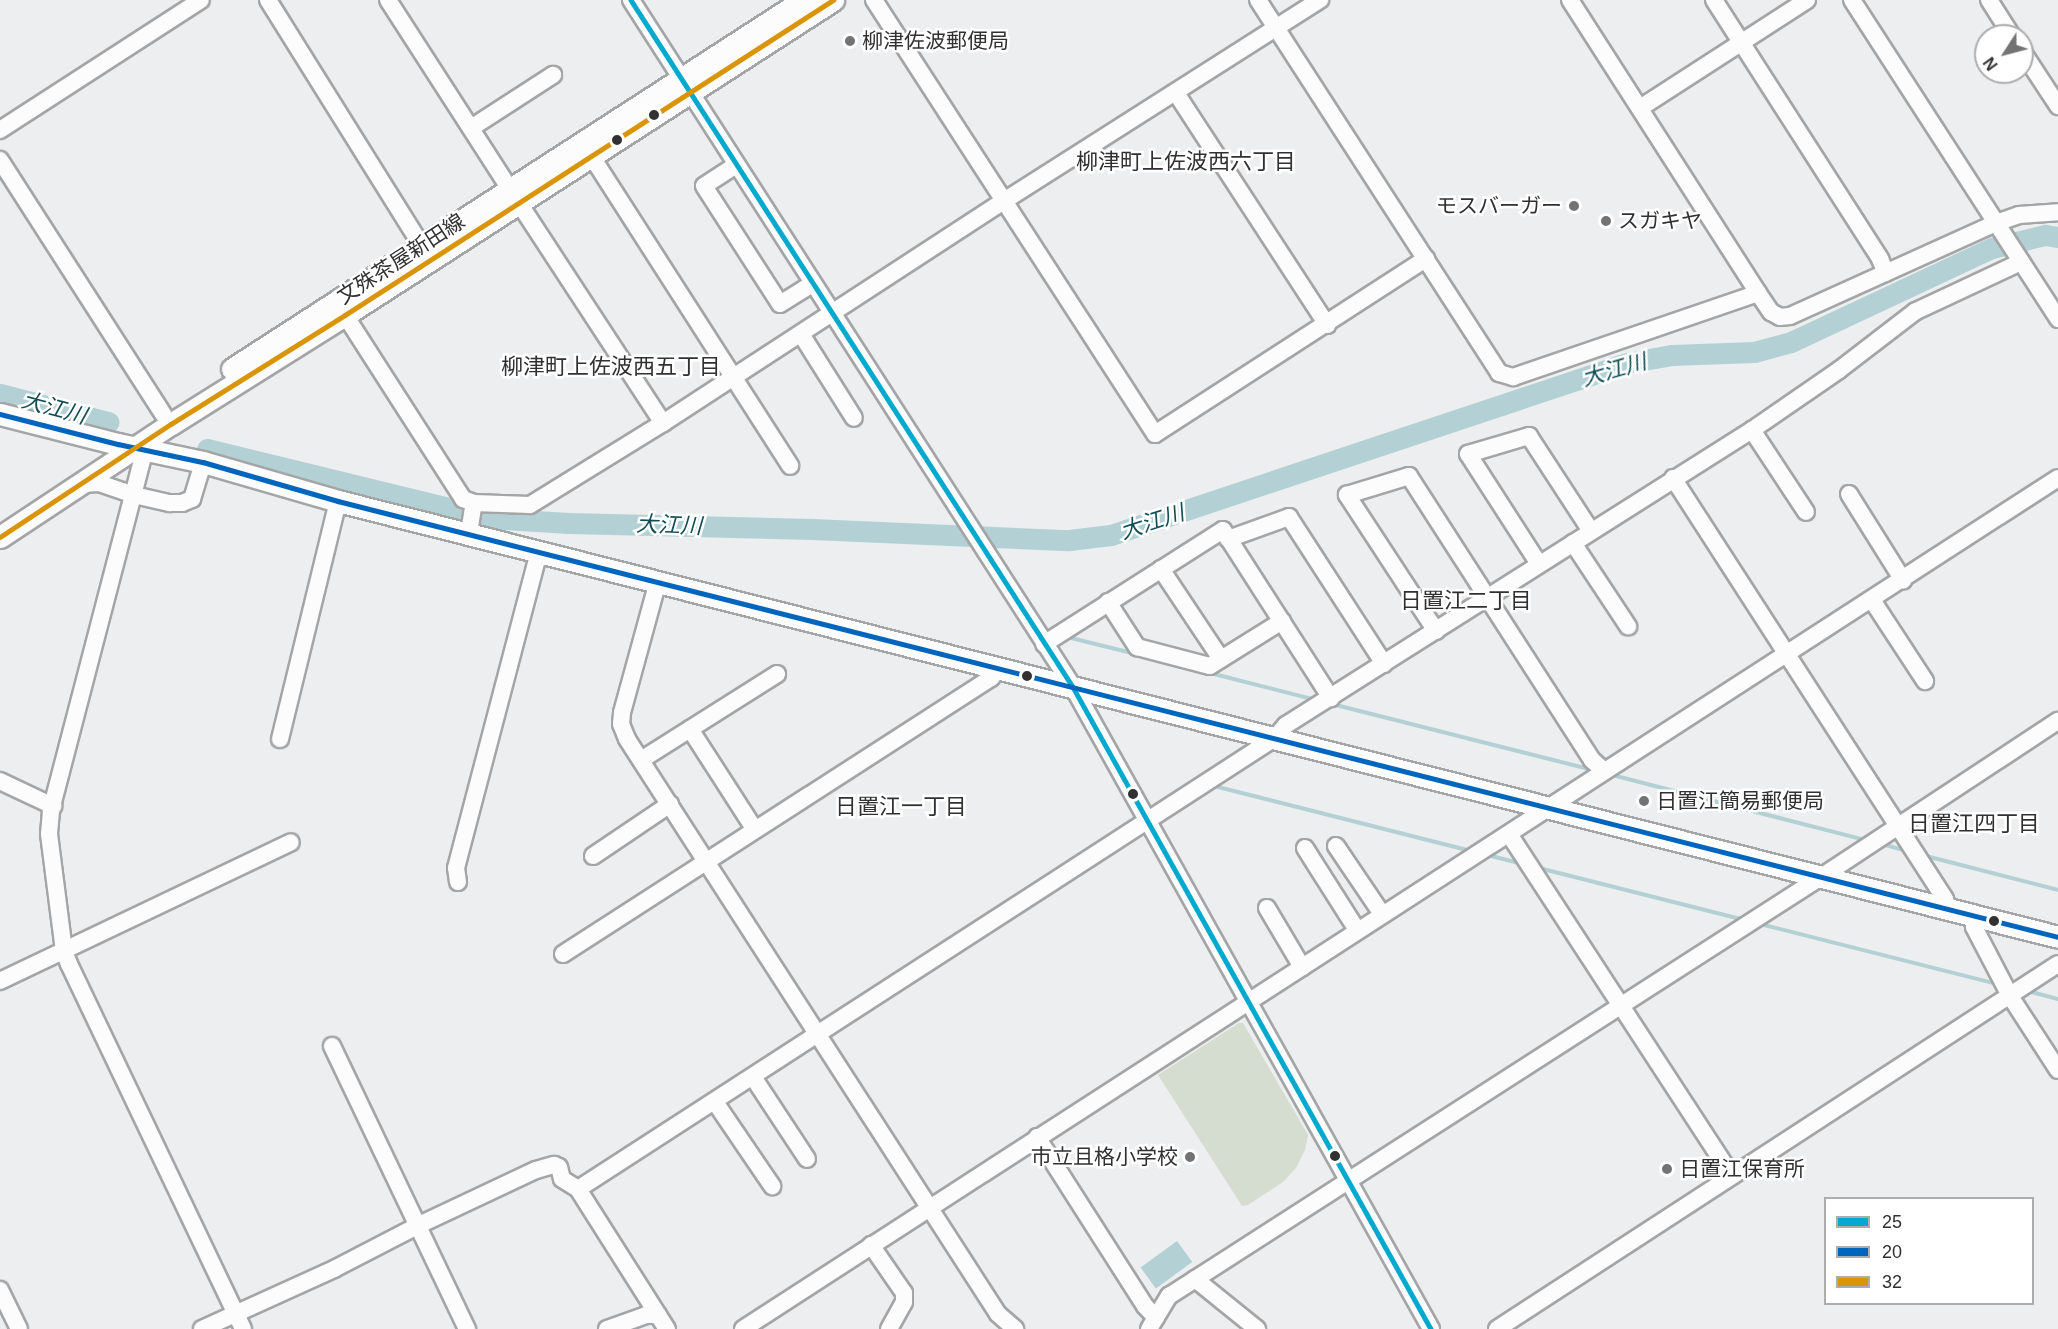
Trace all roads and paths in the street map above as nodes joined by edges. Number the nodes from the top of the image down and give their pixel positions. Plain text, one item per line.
1 (201, 0) edge
2 (268, 0) edge
3 (388, 0) edge
4 (630, 0) edge
5 (802, 0) edge
6 (833, 0) edge
7 (874, 0) edge
8 (1258, 0) edge
9 (1320, 0) edge
10 (1570, 0) edge
11 (1714, 0) edge
12 (1807, 0) edge
13 (1852, 0) edge
14 (1989, 0) edge
15 (2004, 24) edge
16 (1276, 28) junction
17 (1741, 42) junction
18 (2034, 69) edge
19 (553, 75) dead end
20 (686, 87) junction
21 (1176, 93) junction
22 (2058, 106) edge
23 (1640, 108) junction
24 (471, 128) junction
25 (0, 130) edge
26 (592, 157) junction
27 (0, 160) edge
28 (736, 165) junction
29 (514, 196) junction
30 (1004, 201) junction
31 (2058, 212) edge
32 (1999, 227) junction
33 (426, 252) junction
34 (1426, 259) junction
35 (2020, 259) junction
36 (1886, 273) junction
37 (812, 284) junction
38 (1758, 293) junction
39 (831, 314) junction
40 (345, 315) junction
41 (2058, 319) edge
42 (1327, 325) junction
43 (801, 334) junction
44 (733, 376) junction
45 (0, 414) edge
46 (163, 414) junction
47 (854, 418) dead end
48 (663, 423) junction
49 (1752, 430) junction
50 (133, 447) junction
51 (203, 462) junction
52 (790, 466) dead end
53 (1673, 478) junction
54 (2058, 478) edge
55 (81, 484) junction
56 (1849, 494) dead end
57 (134, 495) junction
58 (338, 501) junction
59 (1806, 512) dead end
60 (471, 517) junction
61 (0, 520) edge
62 (1591, 531) junction
63 (0, 537) edge
64 (1228, 539) junction
65 (1573, 543) junction
66 (539, 551) junction
67 (1539, 564) junction
68 (1161, 569) junction
69 (1903, 580) junction
70 (658, 581) junction
71 (1487, 598) junction
72 (1872, 600) junction
73 (1108, 602) junction
74 (1282, 621) junction
75 (1628, 626) dead end
76 (1436, 631) junction
77 (1044, 644) junction
78 (1787, 653) junction
79 (1221, 659) junction
80 (1384, 664) junction
81 (998, 669) junction
82 (777, 674) dead end
83 (1925, 681) dead end
84 (1073, 687) junction
85 (1331, 698) junction
86 (2058, 721) edge
87 (690, 729) junction
88 (1275, 738) junction
89 (280, 739) dead end
90 (641, 760) junction
91 (1603, 770) junction
92 (0, 781) edge
93 (670, 804) junction
94 (1551, 808) junction
95 (52, 812) junction
96 (1146, 820) junction
97 (1897, 825) junction
98 (755, 830) junction
99 (1509, 834) junction
100 (291, 842) dead end
101 (1336, 846) dead end
102 (1305, 848) dead end
103 (593, 856) dead end
104 (707, 861) junction
105 (457, 876) dead end
106 (1821, 877) junction
107 (1267, 908) dead end
108 (1948, 909) junction
109 (1382, 914) junction
110 (1973, 915) junction
111 (1357, 930) junction
112 (2058, 937) edge
113 (64, 951) junction
114 (563, 954) dead end
115 (2058, 964) edge
116 (1302, 967) junction
117 (0, 981) edge
118 (2010, 996) junction
119 (1248, 1002) junction
120 (1622, 1004) junction
121 (817, 1035) junction
122 (332, 1046) dead end
123 (2058, 1070) edge
124 (753, 1077) junction
125 (715, 1102) junction
126 (1037, 1137) junction
127 (807, 1160) dead end
128 (1732, 1176) junction
129 (1348, 1181) junction
130 (772, 1186) dead end
131 (578, 1189) junction
132 (929, 1208) junction
133 (419, 1225) junction
134 (871, 1245) junction
135 (1195, 1279) junction
136 (0, 1290) edge
137 (235, 1313) junction
138 (663, 1322) edge
139 (995, 1322) edge
140 (1152, 1323) edge
141 (19, 1329) edge
142 (202, 1329) edge
143 (243, 1329) edge
144 (467, 1329) edge
145 (607, 1329) edge
146 (743, 1329) edge
147 (889, 1329) edge
148 (1015, 1329) edge
149 (1257, 1329) edge
150 (1431, 1329) edge
151 (1497, 1329) edge

1 - 25 street
2 - 33 street
3 - 24 street
4 - 20 street
5 - 20 main road
6 - 20 main road
7 - 30 street
8 - 16 street
9 - 16 street
10 - 23 street
11 - 17 street
12 - 17 street
13 - 32 street
14 - 15 street
16 - 21 street
16 - 34 street
17 - 23 street
17 - 36 street
18 - 22 street
19 - 24 street
20 - 26 main road
20 - 28 street
20 - 29 main road
21 - 30 street
21 - 42 street
23 - 38 street
24 - 29 street
26 - 29 main road
26 - 44 street
27 - 46 street
28 - 37 street
28 - 37 street
29 - 33 main road
29 - 48 street
30 - 39 street
30 - 42 street
31 - 32 street
32 - 35 street
32 - 36 street
33 - 40 main road
33 - 46 main road, 文殊茶屋新田線
34 - 38 street
34 - 42 street
35 - 41 street
35 - 49 street
36 - 38 street
37 - 39 street
39 - 43 street
39 - 77 street
40 - 50 main road
40 - 60 street
43 - 44 street
43 - 47 street
44 - 48 street
44 - 52 street
45 - 50 main road
46 - 50 main road, 文殊茶屋新田線
48 - 60 street
49 - 53 street
49 - 59 street
50 - 51 main road
50 - 55 main road, 文殊茶屋新田線
50 - 57 street
50 - 61 main road, 文殊茶屋新田線
51 - 57 street
51 - 58 main road
53 - 62 street
53 - 78 street
54 - 69 street
55 - 57 street
55 - 63 main road, 文殊茶屋新田線
56 - 69 street
57 - 95 street
58 - 60 main road
58 - 89 street
60 - 66 main road
62 - 65 street
62 - 67 street
64 - 68 street
64 - 74 street
64 - 80 street
65 - 67 street
65 - 75 street
66 - 70 main road
66 - 105 street
67 - 71 street
68 - 73 street
68 - 79 street
69 - 72 street
70 - 81 main road
70 - 90 street
71 - 76 street
71 - 76 street
71 - 91 street
72 - 78 street
72 - 83 street
73 - 77 street
73 - 79 street
74 - 79 street
74 - 85 street
76 - 80 street
77 - 84 street
78 - 91 street
78 - 97 street
80 - 85 street
81 - 84 main road
81 - 98 street
82 - 87 street
84 - 88 main road
84 - 96 street
85 - 88 street
86 - 97 street
87 - 90 street
87 - 98 street
88 - 94 main road
88 - 96 street
90 - 93 street
91 - 94 street
92 - 95 street
93 - 103 street
93 - 104 street
94 - 99 street
94 - 106 main road
95 - 113 street
96 - 119 street
96 - 121 street
97 - 106 street
97 - 108 street
98 - 104 street
99 - 109 street
99 - 120 street
100 - 113 street
101 - 109 street
102 - 111 street
104 - 114 street
104 - 121 street
106 - 108 main road
106 - 120 street
107 - 116 street
108 - 110 main road
109 - 111 street
110 - 112 main road
110 - 118 street
111 - 116 street
113 - 117 street
113 - 137 street
115 - 118 street
116 - 119 street
118 - 123 street
118 - 128 street
119 - 126 street
119 - 129 street
120 - 128 street
120 - 129 street
121 - 124 street
121 - 132 street
122 - 133 street
124 - 125 street
124 - 127 street
125 - 130 street
125 - 131 street
126 - 132 street
126 - 140 street
128 - 151 street
129 - 135 street
129 - 150 street
131 - 133 street
131 - 138 street
132 - 134 street
132 - 139 street
133 - 137 street
133 - 144 street
134 - 146 street
134 - 147 street
135 - 140 street
135 - 149 street
136 - 141 street
137 - 142 street
137 - 143 street
138 - 145 street
139 - 148 street

